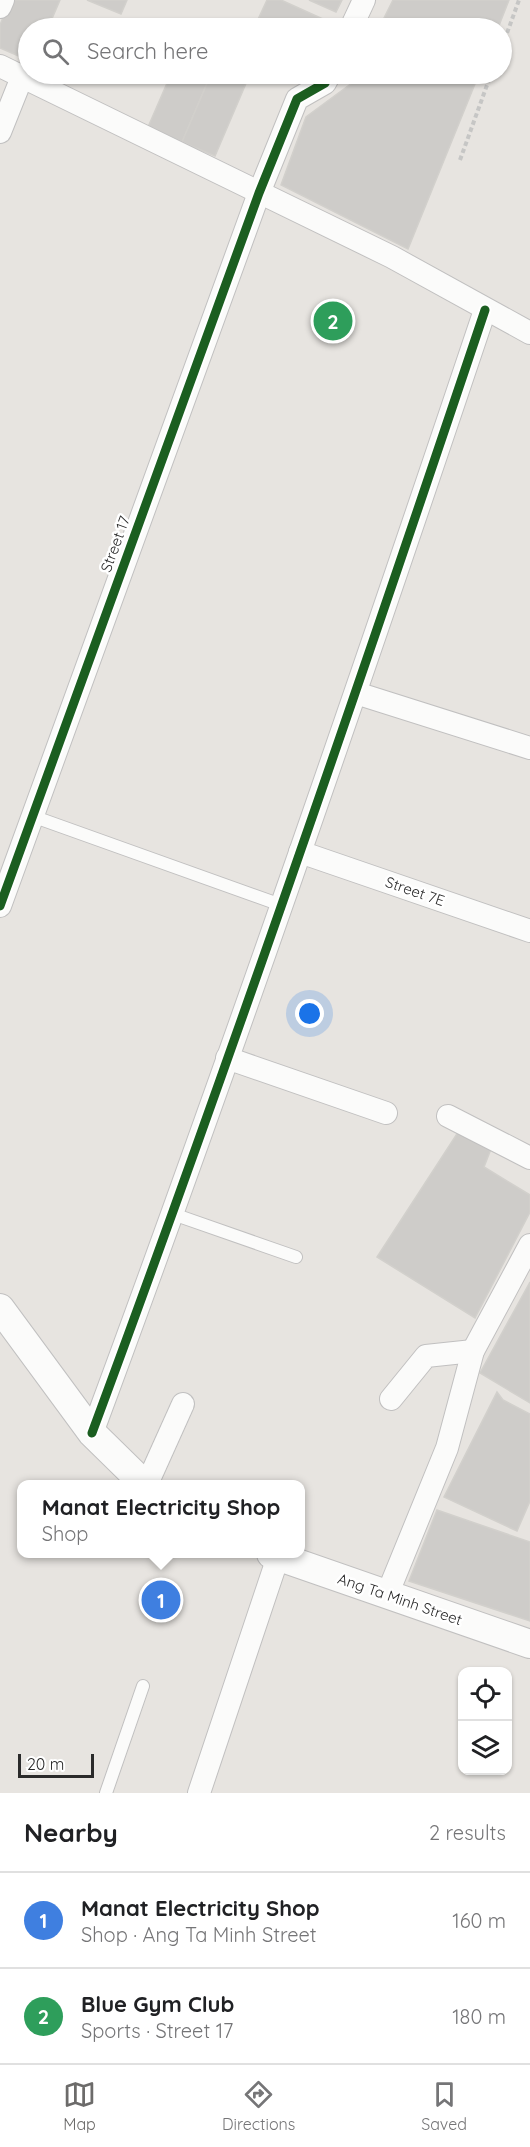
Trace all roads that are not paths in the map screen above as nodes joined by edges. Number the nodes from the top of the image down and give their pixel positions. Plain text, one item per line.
1 (3, 0) edge
2 (364, 0) edge
3 (0, 7) edge
4 (356, 18) edge
5 (0, 66) edge
6 (18, 75) edge
7 (19, 84) edge
8 (36, 84) edge
9 (323, 84) edge
10 (0, 132) edge
11 (259, 193) junction
12 (485, 310) junction
13 (530, 333) edge
14 (356, 693) junction
15 (530, 748) edge
16 (32, 816) junction
17 (300, 852) junction
18 (281, 905) junction
19 (0, 906) edge
20 (530, 931) edge
21 (227, 1058) junction
22 (386, 1113) dead end
23 (448, 1116) dead end
24 (530, 1158) edge
25 (173, 1214) junction
26 (530, 1245) edge
27 (296, 1257) dead end
28 (0, 1308) edge
29 (473, 1351) junction
30 (391, 1399) dead end
31 (183, 1404) dead end
32 (92, 1433) junction
33 (140, 1480) edge
34 (147, 1480) edge
35 (273, 1558) edge
36 (282, 1558) edge
37 (387, 1595) junction
38 (530, 1644) edge
39 (143, 1686) dead end
40 (106, 1793) edge
41 (199, 1793) edge

1 - 3 street
2 - 4 street
5 - 6 street
7 - 10 street
8 - 11 street
9 - 11 street, Street 17
11 - 12 street
11 - 16 street, Street 17
12 - 13 street
12 - 14 street
14 - 15 street
14 - 17 street
16 - 18 lane
16 - 19 street, Street 17
17 - 18 street
17 - 20 street, Street 7E
18 - 21 street
21 - 22 street
21 - 25 street
23 - 24 street
25 - 27 lane
25 - 32 street
26 - 29 street
28 - 32 street
29 - 30 street
29 - 37 street
31 - 34 street
32 - 33 street
35 - 41 street
36 - 37 street, Ang Ta Minh Street
37 - 38 street, Ang Ta Minh Street
39 - 40 lane

